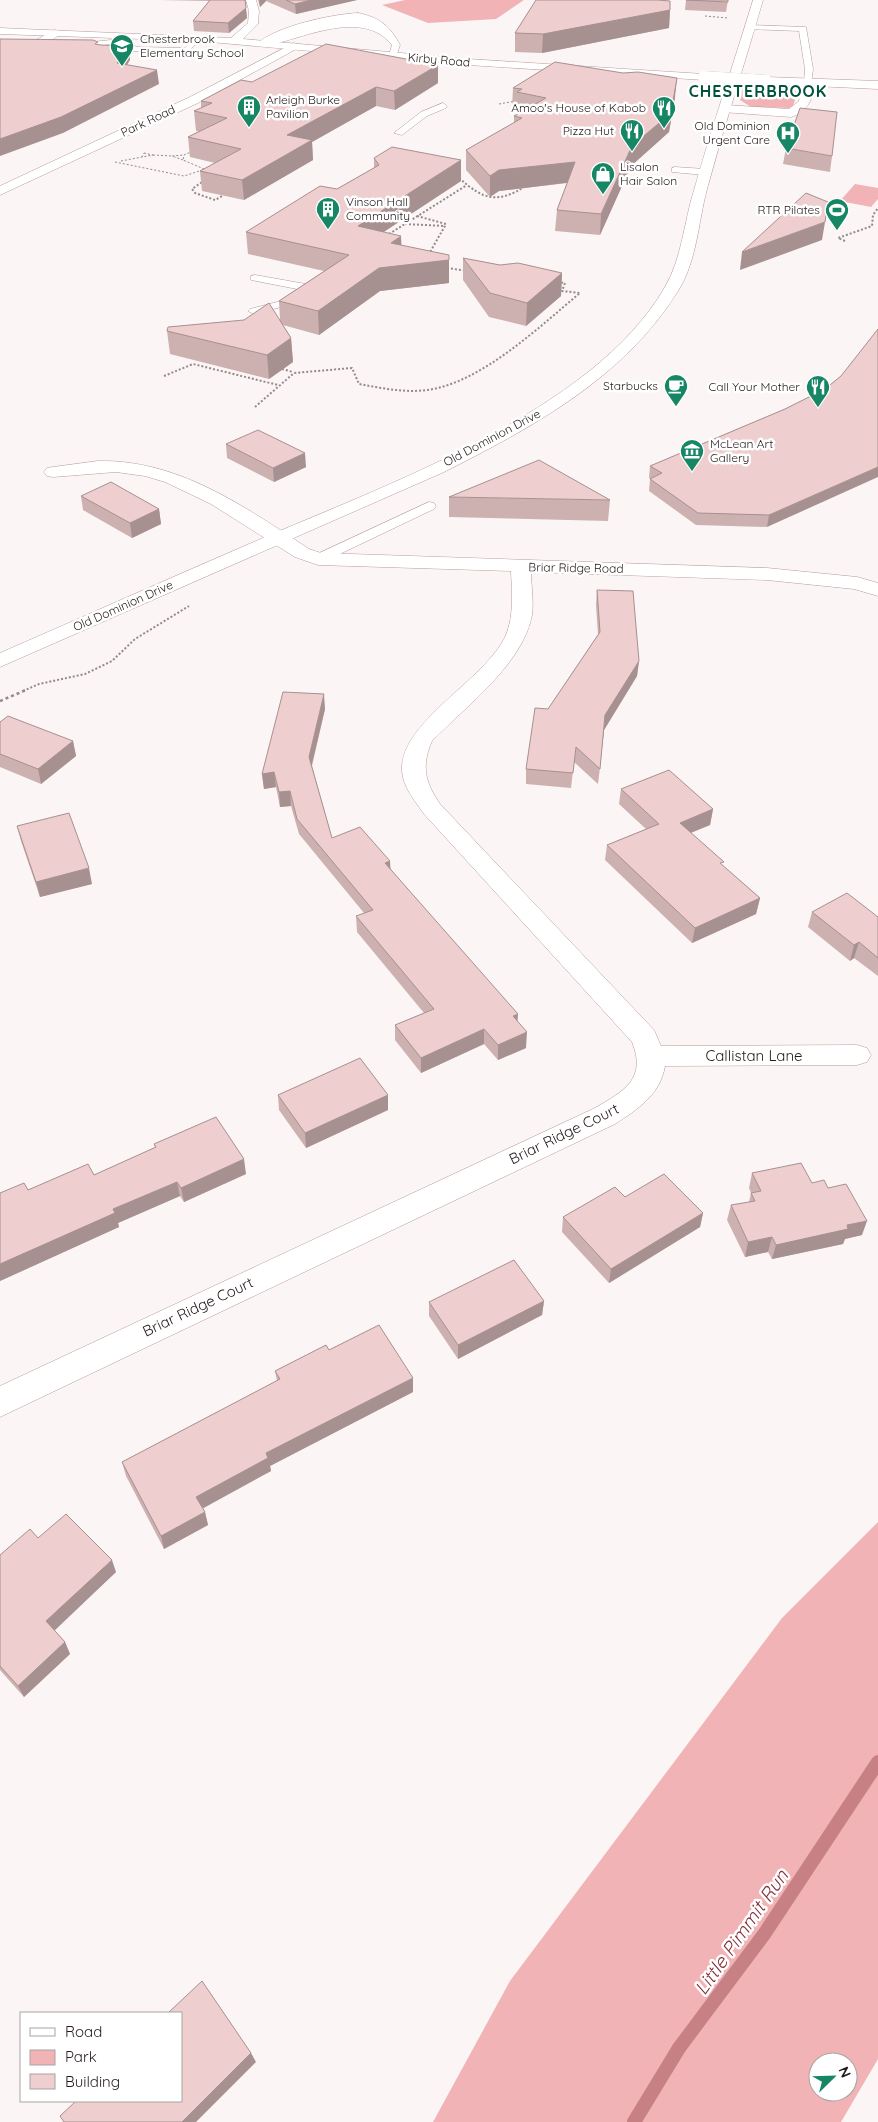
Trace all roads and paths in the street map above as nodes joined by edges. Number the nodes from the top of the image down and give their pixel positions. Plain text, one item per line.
1 (251, 0) edge
2 (758, 0) edge
3 (750, 27) junction
4 (0, 31) edge
5 (58, 32) junction
6 (199, 38) junction
7 (235, 40) junction
8 (262, 43) junction
9 (0, 46) edge
10 (294, 46) junction
11 (138, 49) dead end
12 (179, 50) junction
13 (394, 55) junction
14 (167, 62) dead end
15 (808, 82) junction
16 (878, 85) edge
17 (511, 98) dead end
18 (517, 101) junction
19 (520, 102) edge
20 (499, 104) dead end
21 (443, 106) dead end
22 (726, 109) junction
23 (398, 132) dead end
24 (200, 148) edge
25 (184, 155) junction
26 (172, 156) junction
27 (183, 160) junction
28 (209, 168) edge
29 (204, 169) junction
30 (676, 170) dead end
31 (706, 172) junction
32 (459, 174) edge
33 (211, 177) edge
34 (466, 185) junction
35 (526, 186) edge
36 (0, 191) edge
37 (222, 196) edge
38 (878, 208) edge
39 (417, 216) junction
40 (404, 224) junction
41 (445, 226) junction
42 (389, 234) edge
43 (845, 241) dead end
44 (427, 257) edge
45 (442, 268) edge
46 (470, 271) edge
47 (255, 278) dead end
48 (555, 281) edge
49 (254, 311) edge
50 (282, 370) edge
51 (294, 373) junction
52 (164, 376) dead end
53 (279, 386) junction
54 (255, 407) dead end
55 (53, 472) dead end
56 (429, 506) dead end
57 (279, 538) junction
58 (318, 559) junction
59 (520, 567) junction
60 (858, 583) junction
61 (878, 583) edge
62 (878, 590) edge
63 (192, 604) dead end
64 (0, 661) edge
65 (0, 701) edge
66 (857, 1055) dead end
67 (652, 1056) junction
68 (0, 1402) edge

1 - 7 main road
2 - 3 main road, Old Dominion Drive
3 - 15 lane
3 - 22 main road, Old Dominion Drive
4 - 5 main road, Kirby Road
5 - 6 main road, Kirby Road
5 - 9 lane
6 - 7 main road, Kirby Road
6 - 12 lane
7 - 8 main road, Kirby Road
8 - 10 main road, Kirby Road
8 - 13 lane
10 - 13 main road, Kirby Road
10 - 36 main road, Park Road
11 - 12 lane
12 - 14 lane
13 - 15 main road, Kirby Road, bridge
15 - 16 main road, Kirby Road
15 - 22 main road
17 - 18 path
18 - 19 path
18 - 20 path
21 - 23 lane
22 - 31 main road, Old Dominion Drive
24 - 25 path
25 - 26 path
25 - 27 path
26 - 27 path
26 - 29 path
27 - 29 path
28 - 29 path
30 - 31 lane
31 - 57 main road, Old Dominion Drive
32 - 34 path
33 - 37 path
34 - 35 path
34 - 39 path
38 - 43 path
39 - 40 path
39 - 41 path
40 - 41 path
40 - 42 path
41 - 44 path
45 - 46 path
47 - 49 lane
48 - 51 path
50 - 51 path
51 - 53 path
52 - 53 path
53 - 54 path
55 - 57 main road, Briar Ridge Road
56 - 58 lane
57 - 58 main road, Briar Ridge Road
57 - 64 main road, Old Dominion Drive
58 - 59 main road, Briar Ridge Road
59 - 60 main road, Briar Ridge Road
59 - 67 main road
60 - 61 main road
60 - 62 main road, Briar Ridge Road
63 - 65 path
66 - 67 main road, Callistan Lane
67 - 68 main road, Briar Ridge Court

